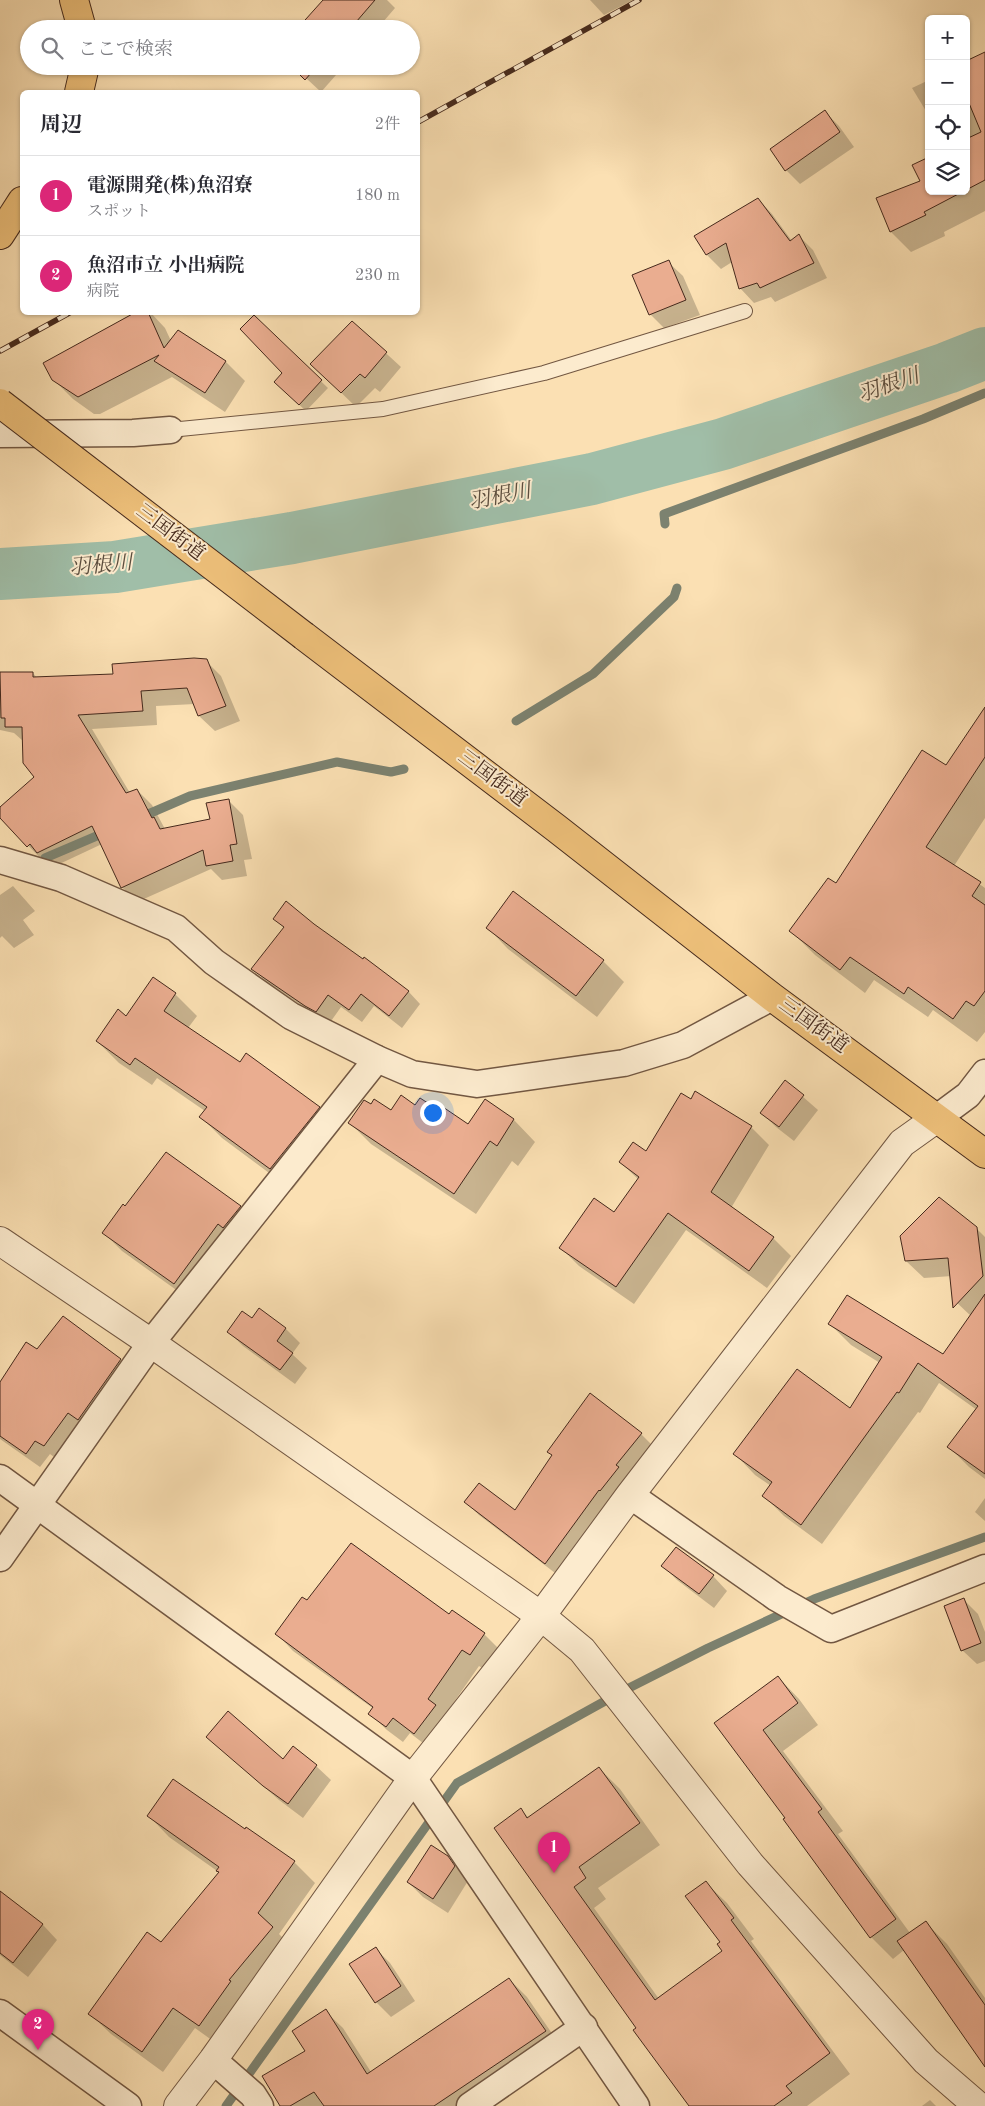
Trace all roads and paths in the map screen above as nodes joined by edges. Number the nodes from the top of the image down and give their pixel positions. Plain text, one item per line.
1 (74, 0) edge
2 (80, 20) edge
3 (83, 75) edge
4 (79, 90) edge
5 (20, 204) edge
6 (0, 235) edge
7 (745, 311) dead end
8 (0, 403) edge
9 (170, 430) joint
10 (0, 434) edge
11 (0, 860) edge
12 (772, 997) junction
13 (377, 1059) junction
14 (985, 1073) edge
15 (937, 1118) junction
16 (985, 1154) edge
17 (0, 1241) edge
18 (151, 1343) junction
19 (0, 1478) edge
20 (630, 1495) junction
21 (37, 1504) junction
22 (0, 1558) edge
23 (985, 1568) edge
24 (541, 1616) junction
25 (413, 1778) junction
26 (0, 2013) edge
27 (584, 2027) junction
28 (213, 2060) junction
29 (256, 2100) edge
30 (128, 2106) edge
31 (178, 2106) edge
32 (470, 2106) edge
33 (636, 2106) edge
34 (978, 2106) edge

1 - 2 highway
3 - 4 highway
5 - 6 highway
7 - 9 lane
8 - 12 highway, 三国街道, bridge
9 - 10 street
11 - 13 street
12 - 13 street
12 - 15 highway, 三国街道
13 - 18 street
14 - 15 street
15 - 16 highway, 三国街道
15 - 20 street
17 - 18 street
18 - 21 street
18 - 24 street
19 - 21 street
20 - 23 street
20 - 24 street
21 - 22 street
21 - 25 street
24 - 25 street
24 - 34 street
25 - 27 street
25 - 28 street
26 - 30 street
27 - 32 street
27 - 33 street
28 - 29 street
28 - 31 street

